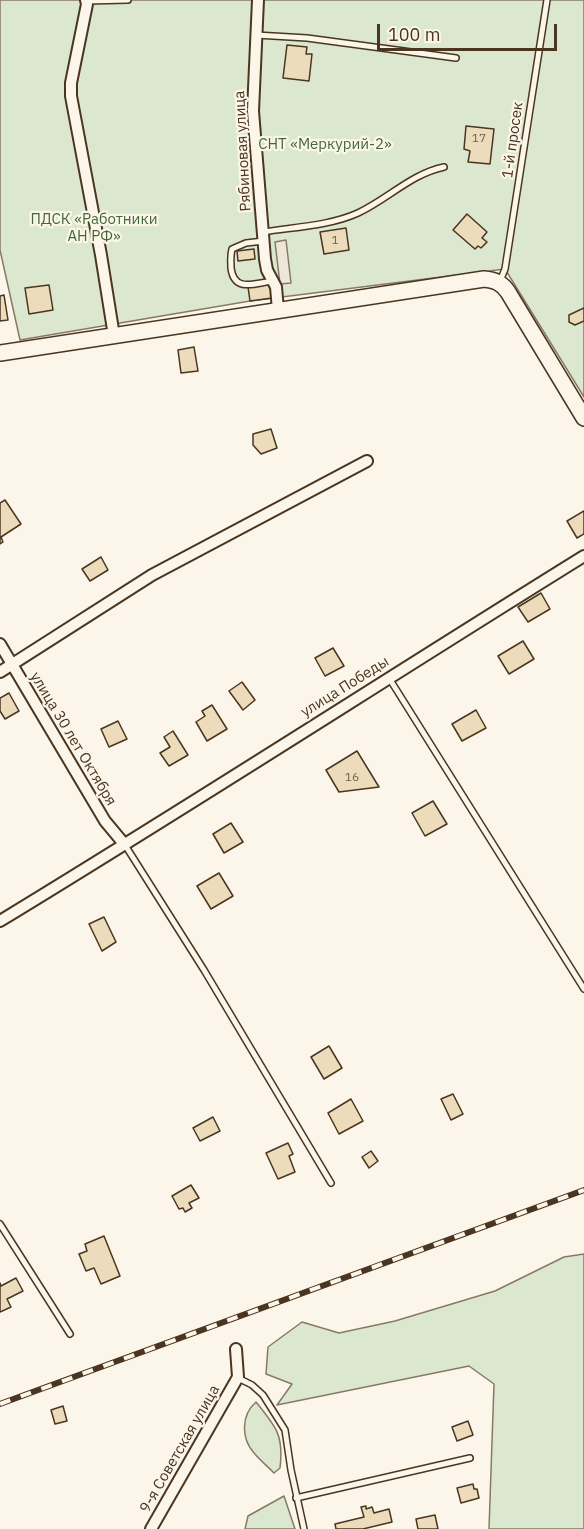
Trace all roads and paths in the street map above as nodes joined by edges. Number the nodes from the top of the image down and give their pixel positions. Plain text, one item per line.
1 (86, 0) edge
2 (128, 0) edge
3 (258, 0) edge
4 (547, 0) edge
5 (256, 35) junction
6 (456, 58) dead end
7 (444, 167) dead end
8 (263, 236) junction
9 (273, 281) junction
10 (499, 282) junction
11 (277, 304) junction
12 (114, 336) junction
13 (0, 353) edge
14 (584, 418) edge
15 (367, 461) dead end
16 (584, 556) edge
17 (0, 645) edge
18 (12, 664) junction
19 (0, 672) edge
20 (388, 677) junction
21 (124, 845) junction
22 (0, 921) edge
23 (584, 989) edge
24 (331, 1183) dead end
25 (0, 1224) edge
26 (70, 1334) dead end
27 (236, 1349) dead end
28 (238, 1377) junction
29 (470, 1458) dead end
30 (296, 1498) junction
31 (152, 1529) edge
32 (304, 1529) edge

1 - 2 lane
1 - 12 street
3 - 5 street, Рябиновая улица
4 - 10 lane, 1-й просек
5 - 6 lane
5 - 8 street, Рябиновая улица
7 - 8 lane
8 - 9 street, Рябиновая улица
8 - 9 lane
9 - 11 street, Рябиновая улица
10 - 11 street
10 - 14 street
11 - 12 street
12 - 13 street
15 - 18 street
16 - 20 street, улица Победы
17 - 18 street, улица 30 лет Октября
18 - 19 street
18 - 21 street, улица 30 лет Октября
20 - 21 street, улица Победы
20 - 23 lane
21 - 22 street, улица Победы
21 - 24 lane
25 - 26 lane
27 - 28 street, 9-я Советская улица
28 - 30 lane
28 - 31 street, 9-я Советская улица
29 - 30 lane
30 - 32 lane

